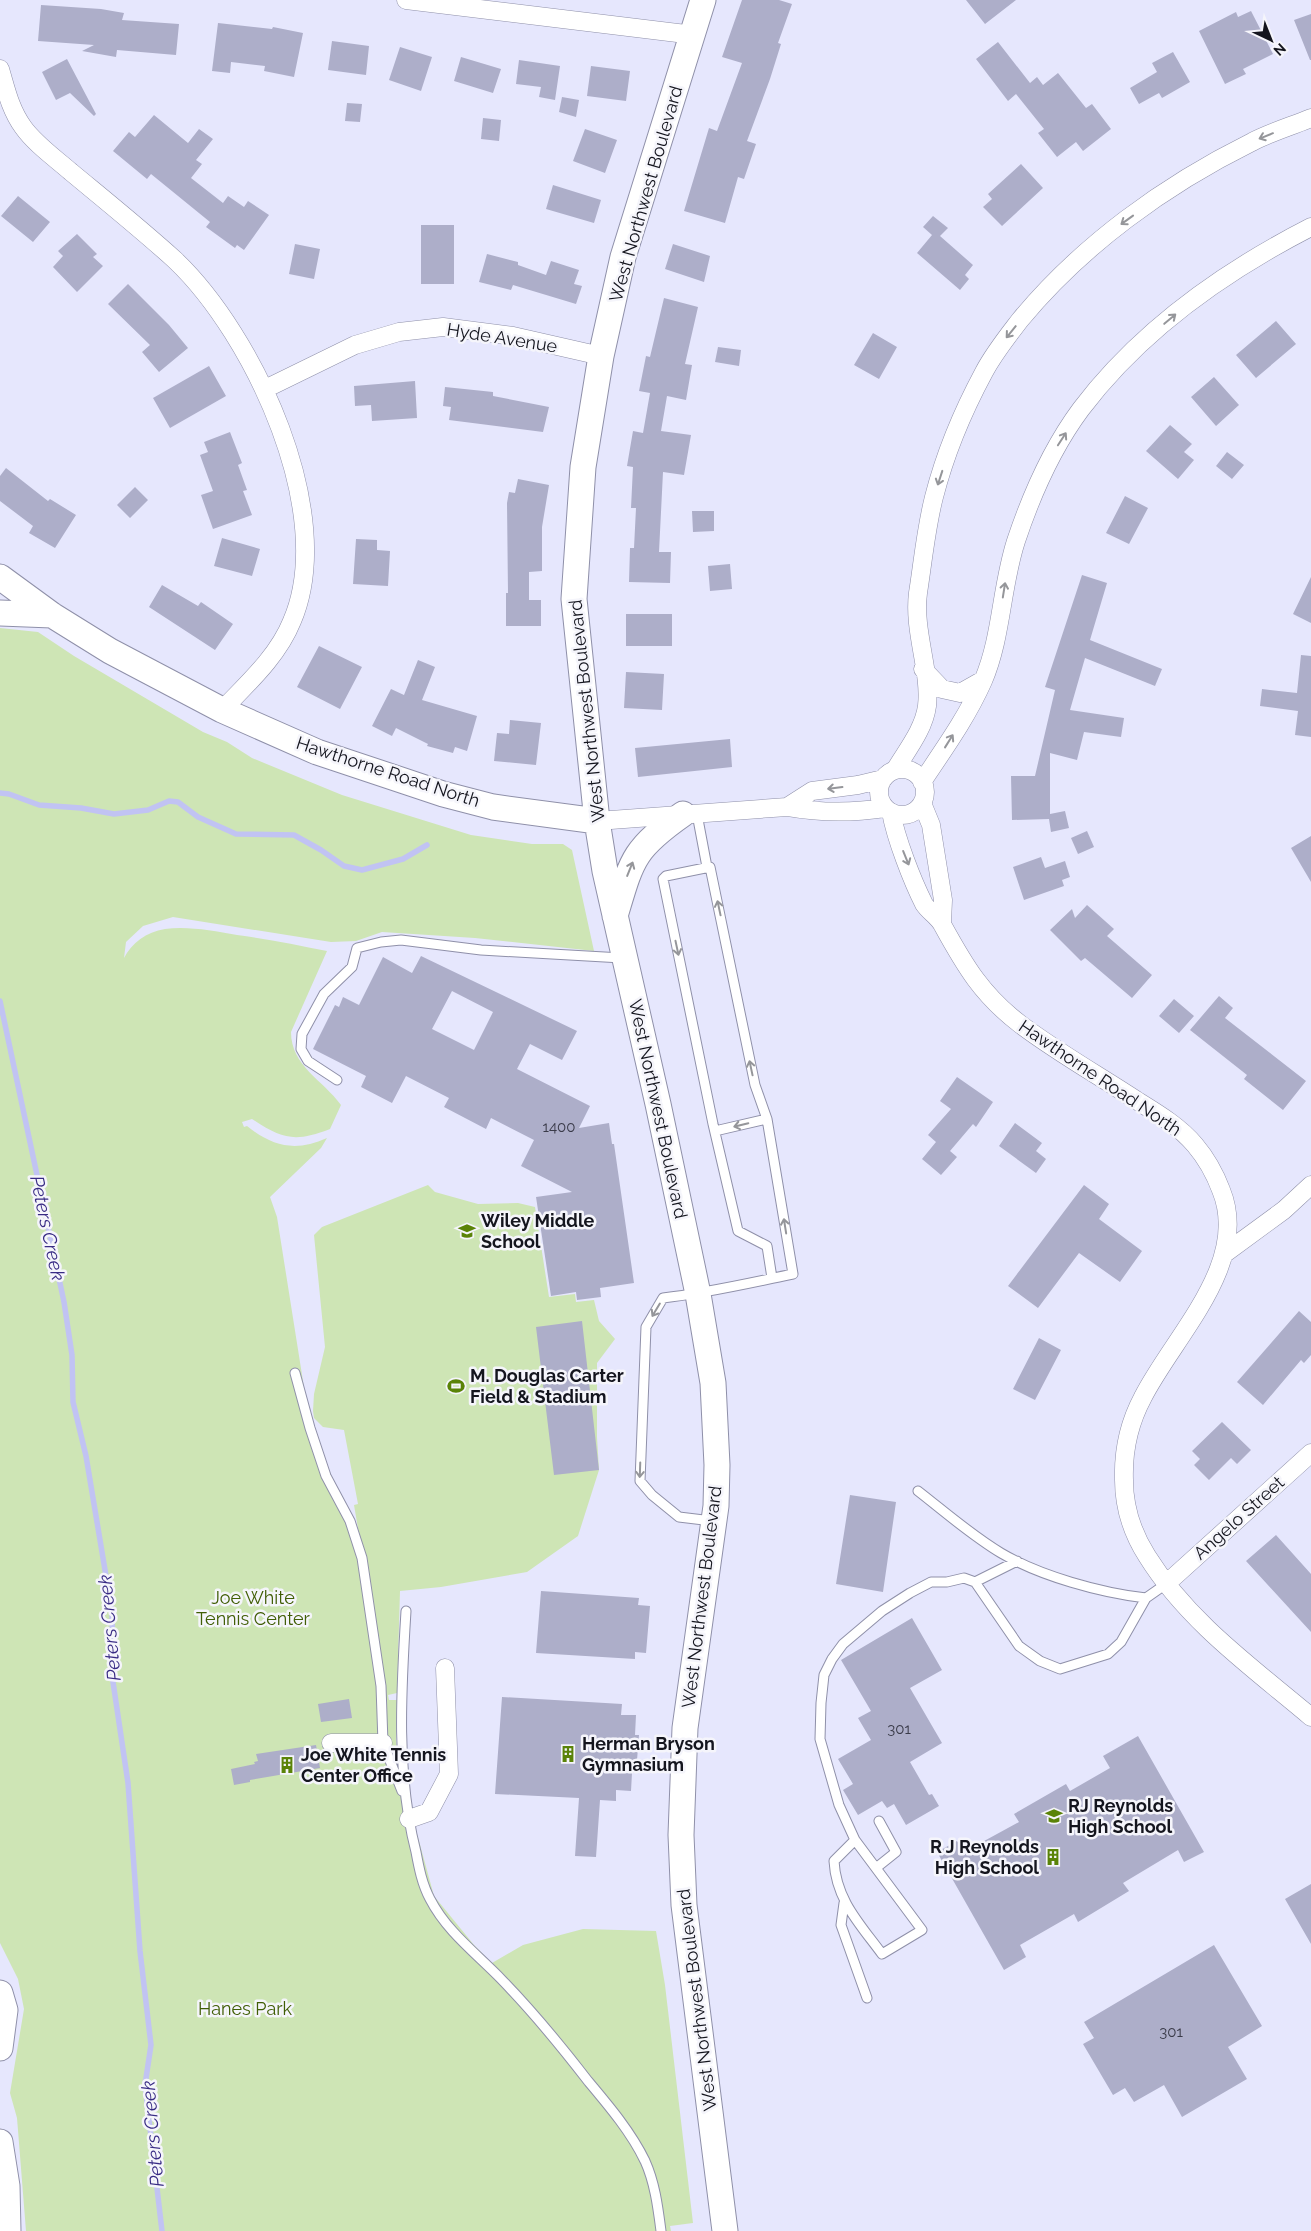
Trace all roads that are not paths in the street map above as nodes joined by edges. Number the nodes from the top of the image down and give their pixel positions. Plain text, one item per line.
1 (406, 0) edge
2 (703, 0) edge
3 (694, 35) junction
4 (0, 69) edge
5 (1311, 118) edge
6 (1311, 228) edge
7 (601, 356) junction
8 (264, 389) junction
9 (0, 577) edge
10 (0, 613) edge
11 (52, 615) junction
12 (923, 669) junction
13 (983, 680) junction
14 (222, 710) junction
15 (889, 774) junction
16 (922, 782) junction
17 (922, 803) junction
18 (787, 807) junction
19 (888, 810) junction
20 (690, 814) junction
21 (598, 821) junction
22 (707, 867) junction
23 (615, 916) junction
24 (942, 922) junction
25 (625, 958) junction
26 (337, 1080) dead end
27 (767, 1119) junction
28 (715, 1131) junction
29 (1311, 1185) edge
30 (1224, 1254) junction
31 (772, 1278) junction
32 (698, 1294) junction
33 (295, 1374) dead end
34 (1311, 1452) edge
35 (918, 1490) dead end
36 (714, 1521) junction
37 (1017, 1561) junction
38 (975, 1582) junction
39 (1166, 1584) junction
40 (1146, 1598) junction
41 (406, 1611) dead end
42 (445, 1668) dead end
43 (1311, 1717) edge
44 (331, 1743) dead end
45 (383, 1743) junction
46 (405, 1799) junction
47 (409, 1819) junction
48 (879, 1820) dead end
49 (855, 1840) junction
50 (876, 1868) junction
51 (844, 1903) junction
52 (0, 1993) edge
53 (866, 1998) dead end
54 (0, 2048) edge
55 (0, 2142) edge
56 (8, 2231) edge
57 (662, 2231) edge
58 (725, 2231) edge

1 - 3 street
2 - 3 main road, West Northwest Boulevard
3 - 7 main road, West Northwest Boulevard
4 - 8 street
5 -> 12 street
13 -> 6 street
7 - 8 street, Hyde Avenue
7 - 21 main road, West Northwest Boulevard
8 - 14 street
9 - 11 main road, Hawthorne Road North
10 - 11 main road
11 - 14 main road, Hawthorne Road North
12 - 13 street
12 - 15 street
16 -> 13 street
14 - 21 main road, Hawthorne Road North
15 - 16 street
15 -> 18 street, Hawthorne Road North
15 - 19 street
16 - 17 street
17 - 19 street
17 - 24 street, Hawthorne Road North
18 - 19 street, Hawthorne Road North
18 - 20 street, Hawthorne Road North
19 -> 24 street, Hawthorne Road North
20 - 21 street, Hawthorne Road North
20 - 22 lane
23 -> 20 main road
21 - 23 main road, West Northwest Boulevard
27 -> 22 lane
22 -> 28 lane
23 - 25 main road, West Northwest Boulevard
24 - 30 street, Hawthorne Road North
25 - 26 lane
25 - 32 main road, West Northwest Boulevard
27 -> 28 lane
31 -> 27 lane
28 - 31 lane
29 - 30 street
30 - 39 street, Hawthorne Road North
31 - 32 lane
32 - 36 main road, West Northwest Boulevard
32 -> 36 lane
33 - 45 lane
34 - 39 street, Angelo Street
35 - 37 lane
36 - 58 main road, West Northwest Boulevard
37 - 38 lane
37 - 40 lane
38 - 40 lane
38 - 49 lane
39 - 40 lane
39 - 43 street, Hawthorne Road North
41 - 46 lane
42 - 47 street
44 - 45 street
45 - 46 lane
46 - 47 lane
47 - 57 lane
48 - 50 lane
49 - 50 lane
49 - 51 lane
50 - 51 lane
51 - 53 lane
52 - 54 main road
55 - 56 main road

